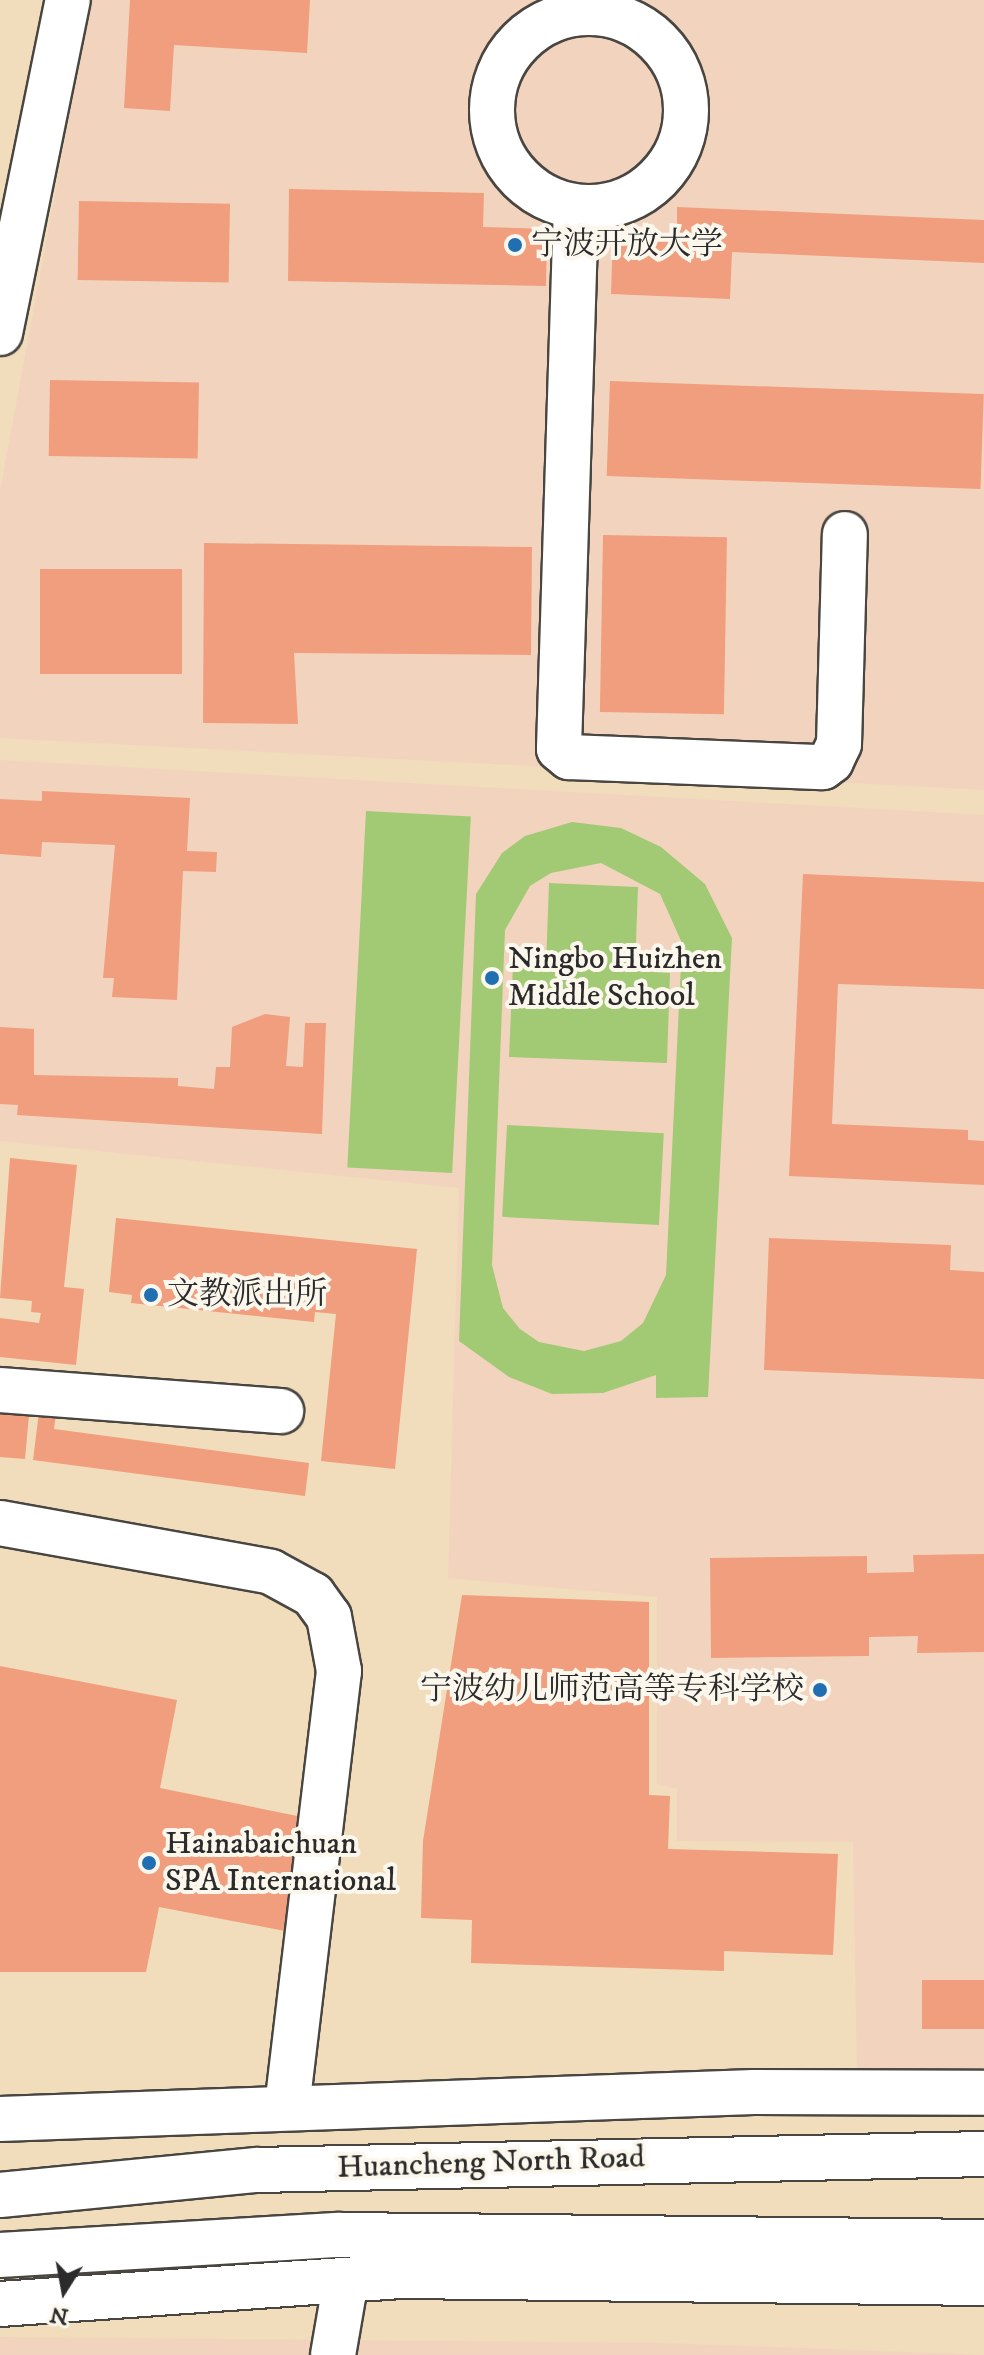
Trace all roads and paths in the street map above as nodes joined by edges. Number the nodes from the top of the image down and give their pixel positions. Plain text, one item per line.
1 (68, 0) edge
2 (594, 7) edge
3 (576, 207) junction
4 (0, 333) edge
5 (845, 534) dead end
6 (0, 1390) edge
7 (281, 1411) dead end
8 (0, 1523) edge
9 (984, 2093) edge
10 (287, 2108) junction
11 (0, 2119) edge
12 (984, 2154) edge
13 (0, 2195) edge
14 (984, 2242) edge
15 (0, 2255) edge
16 (346, 2280) junction
17 (984, 2283) edge
18 (0, 2304) edge
19 (333, 2355) edge

1 - 4 main road
2 - 3 main road
2 - 3 main road
3 - 5 main road
6 - 7 main road
8 - 10 main road
9 - 10 main road
10 - 11 main road
12 - 13 main road, Huancheng North Road
14 - 15 main road, Huancheng North Road
16 - 17 main road
16 - 18 main road
16 - 19 main road

